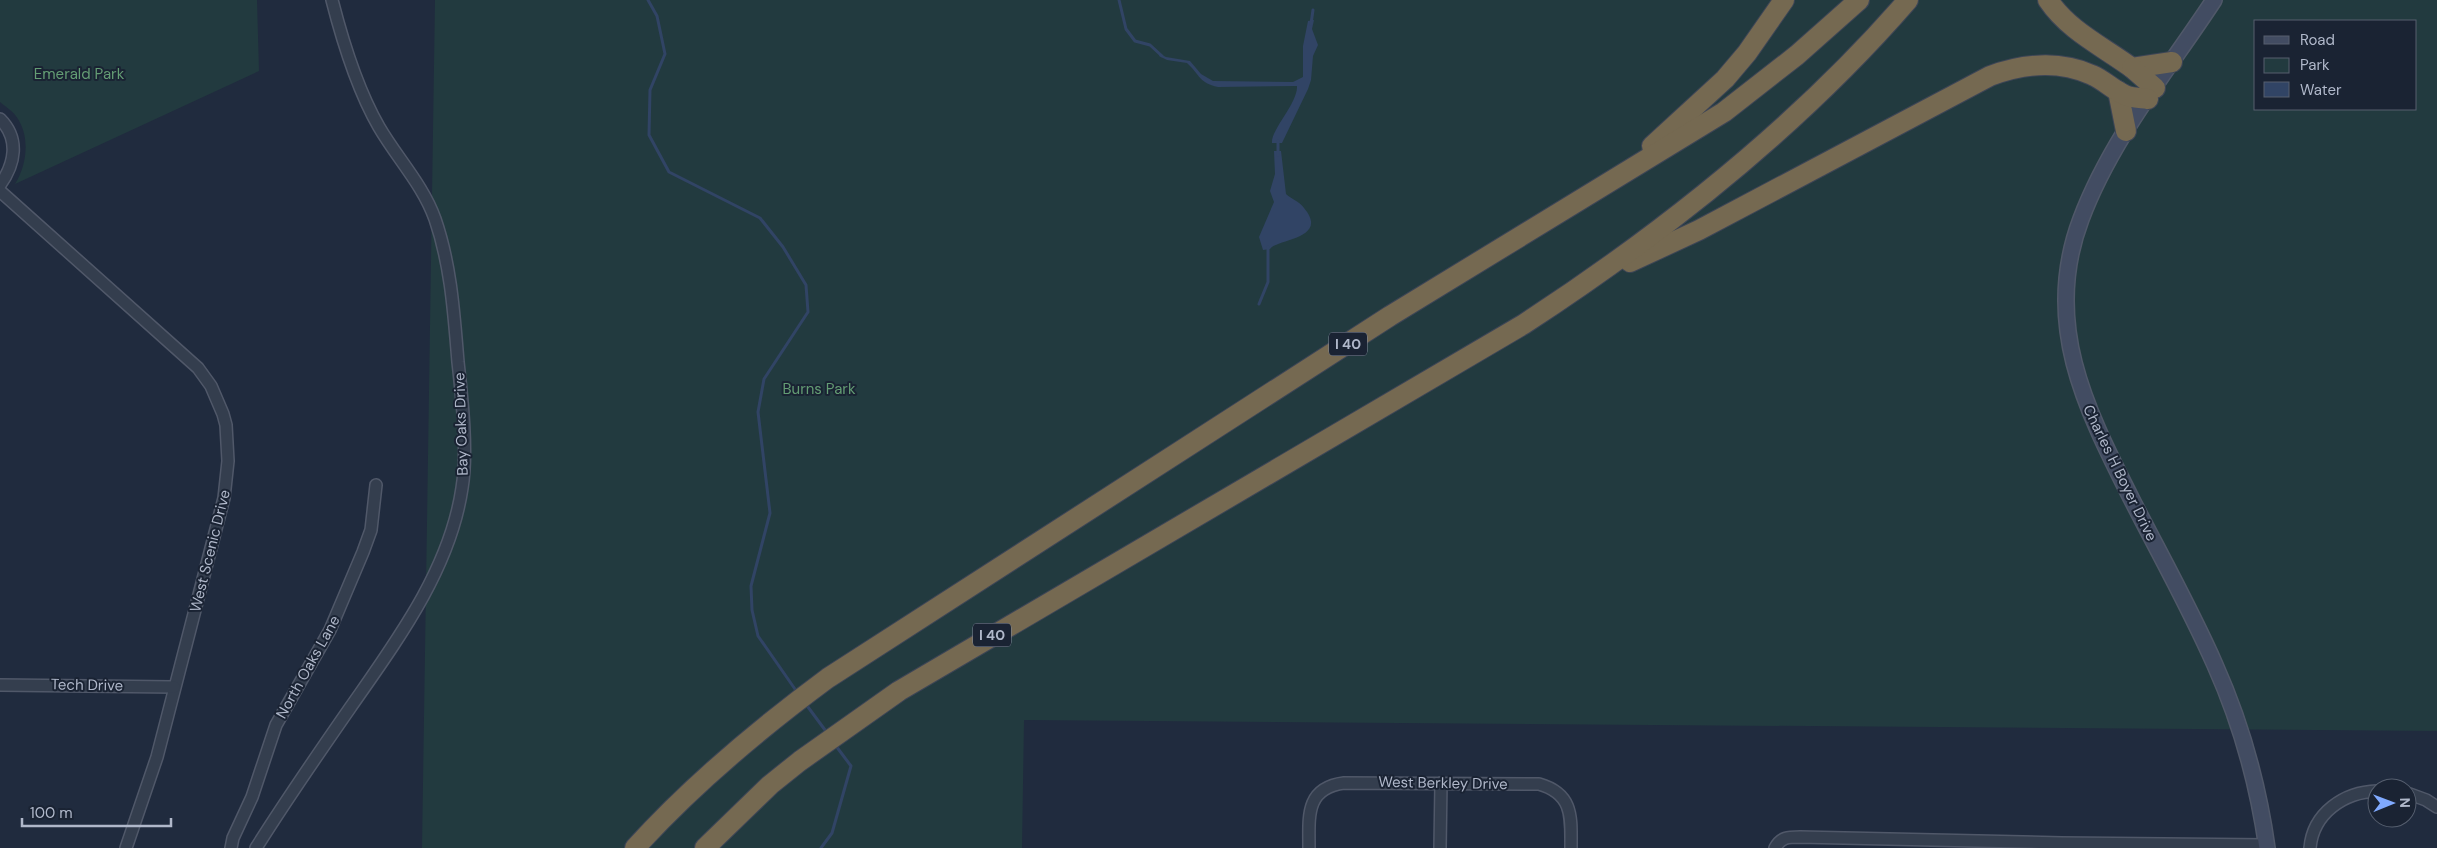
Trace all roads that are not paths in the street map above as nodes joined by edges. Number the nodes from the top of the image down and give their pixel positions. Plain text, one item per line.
1 (332, 0) edge
2 (1784, 0) edge
3 (1859, 0) edge
4 (1908, 0) edge
5 (2048, 0) edge
6 (2214, 0) edge
7 (2172, 62) junction
8 (2132, 68) junction
9 (2118, 91) junction
10 (2151, 93) junction
11 (0, 119) edge
12 (2126, 131) junction
13 (1627, 171) junction
14 (0, 185) edge
15 (0, 191) edge
16 (1589, 281) junction
17 (376, 485) dead end
18 (0, 685) edge
19 (174, 687) junction
20 (1441, 783) junction
21 (2367, 792) edge
22 (2417, 797) edge
23 (2437, 807) edge
24 (2062, 846) edge
25 (2267, 846) edge
26 (126, 848) edge
27 (231, 848) edge
28 (256, 848) edge
29 (635, 848) edge
30 (705, 848) edge
31 (1309, 848) edge
32 (1440, 848) edge
33 (1571, 848) edge
34 (1775, 848) edge
35 (2310, 848) edge

1 - 28 street, Bay Oaks Drive
2 - 13 highway
3 - 13 highway, I 40
4 - 16 highway, I 40
5 - 8 highway
6 - 7 street, Charles H Boyer Drive
7 - 8 highway
7 - 10 street, Charles H Boyer Drive
8 - 10 highway
9 - 10 highway
9 - 12 highway
9 - 16 highway
10 - 12 street, Charles H Boyer Drive
11 - 14 street
12 - 25 street, Charles H Boyer Drive
13 - 29 highway, I 40
15 - 19 street, West Scenic Drive
16 - 30 highway, I 40
17 - 27 street, North Oaks Lane
18 - 19 street, Tech Drive
19 - 26 street, West Scenic Drive
20 - 31 street, West Berkley Drive
20 - 32 street
20 - 33 street, West Berkley Drive
21 - 35 street
22 - 23 street
24 - 25 street
24 - 34 street

